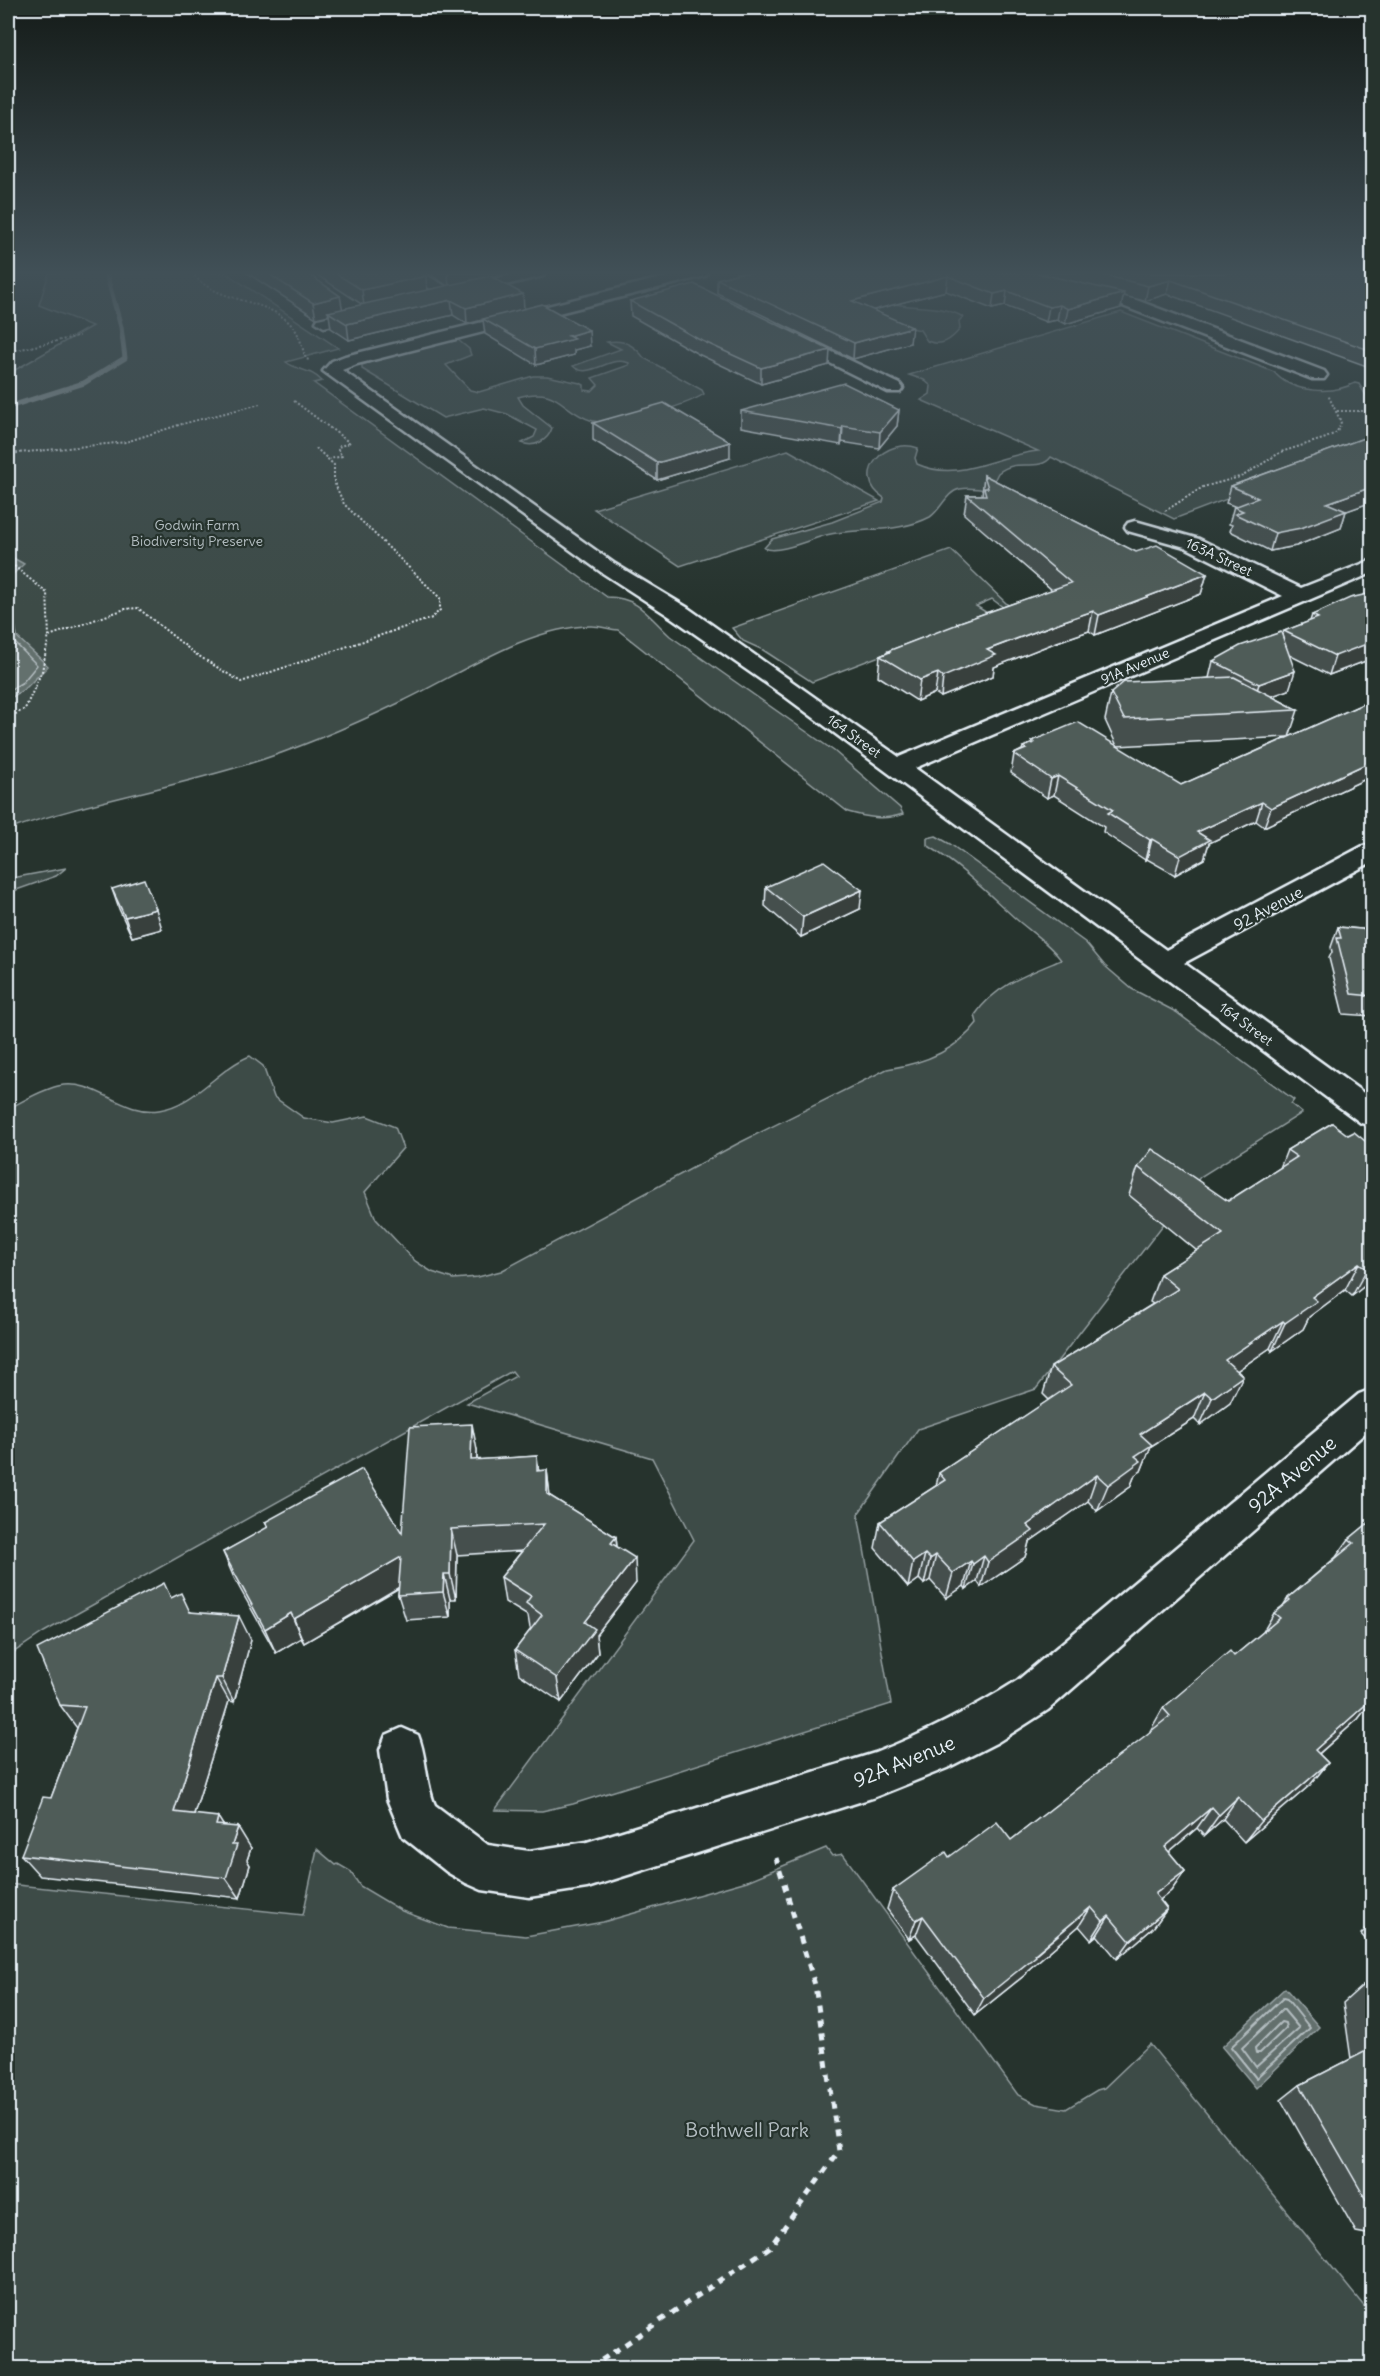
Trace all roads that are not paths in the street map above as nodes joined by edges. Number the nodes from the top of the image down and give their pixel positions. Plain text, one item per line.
1 (349, 384) edge
2 (885, 384) edge
3 (894, 388) dead end
4 (1135, 527) dead end
5 (1372, 566) edge
6 (1300, 596) junction
7 (897, 767) junction
8 (1372, 852) edge
9 (1163, 963) junction
10 (1372, 1115) edge
11 (1372, 1405) edge
12 (402, 1750) dead end

1 - 7 street, 164 Street
2 - 3 street
4 - 6 street, 163A Street
5 - 6 street, 91A Avenue
6 - 7 street, 91A Avenue
7 - 9 street, 164 Street
8 - 9 street, 92 Avenue
9 - 10 street, 164 Street
11 - 12 street, 92A Avenue

